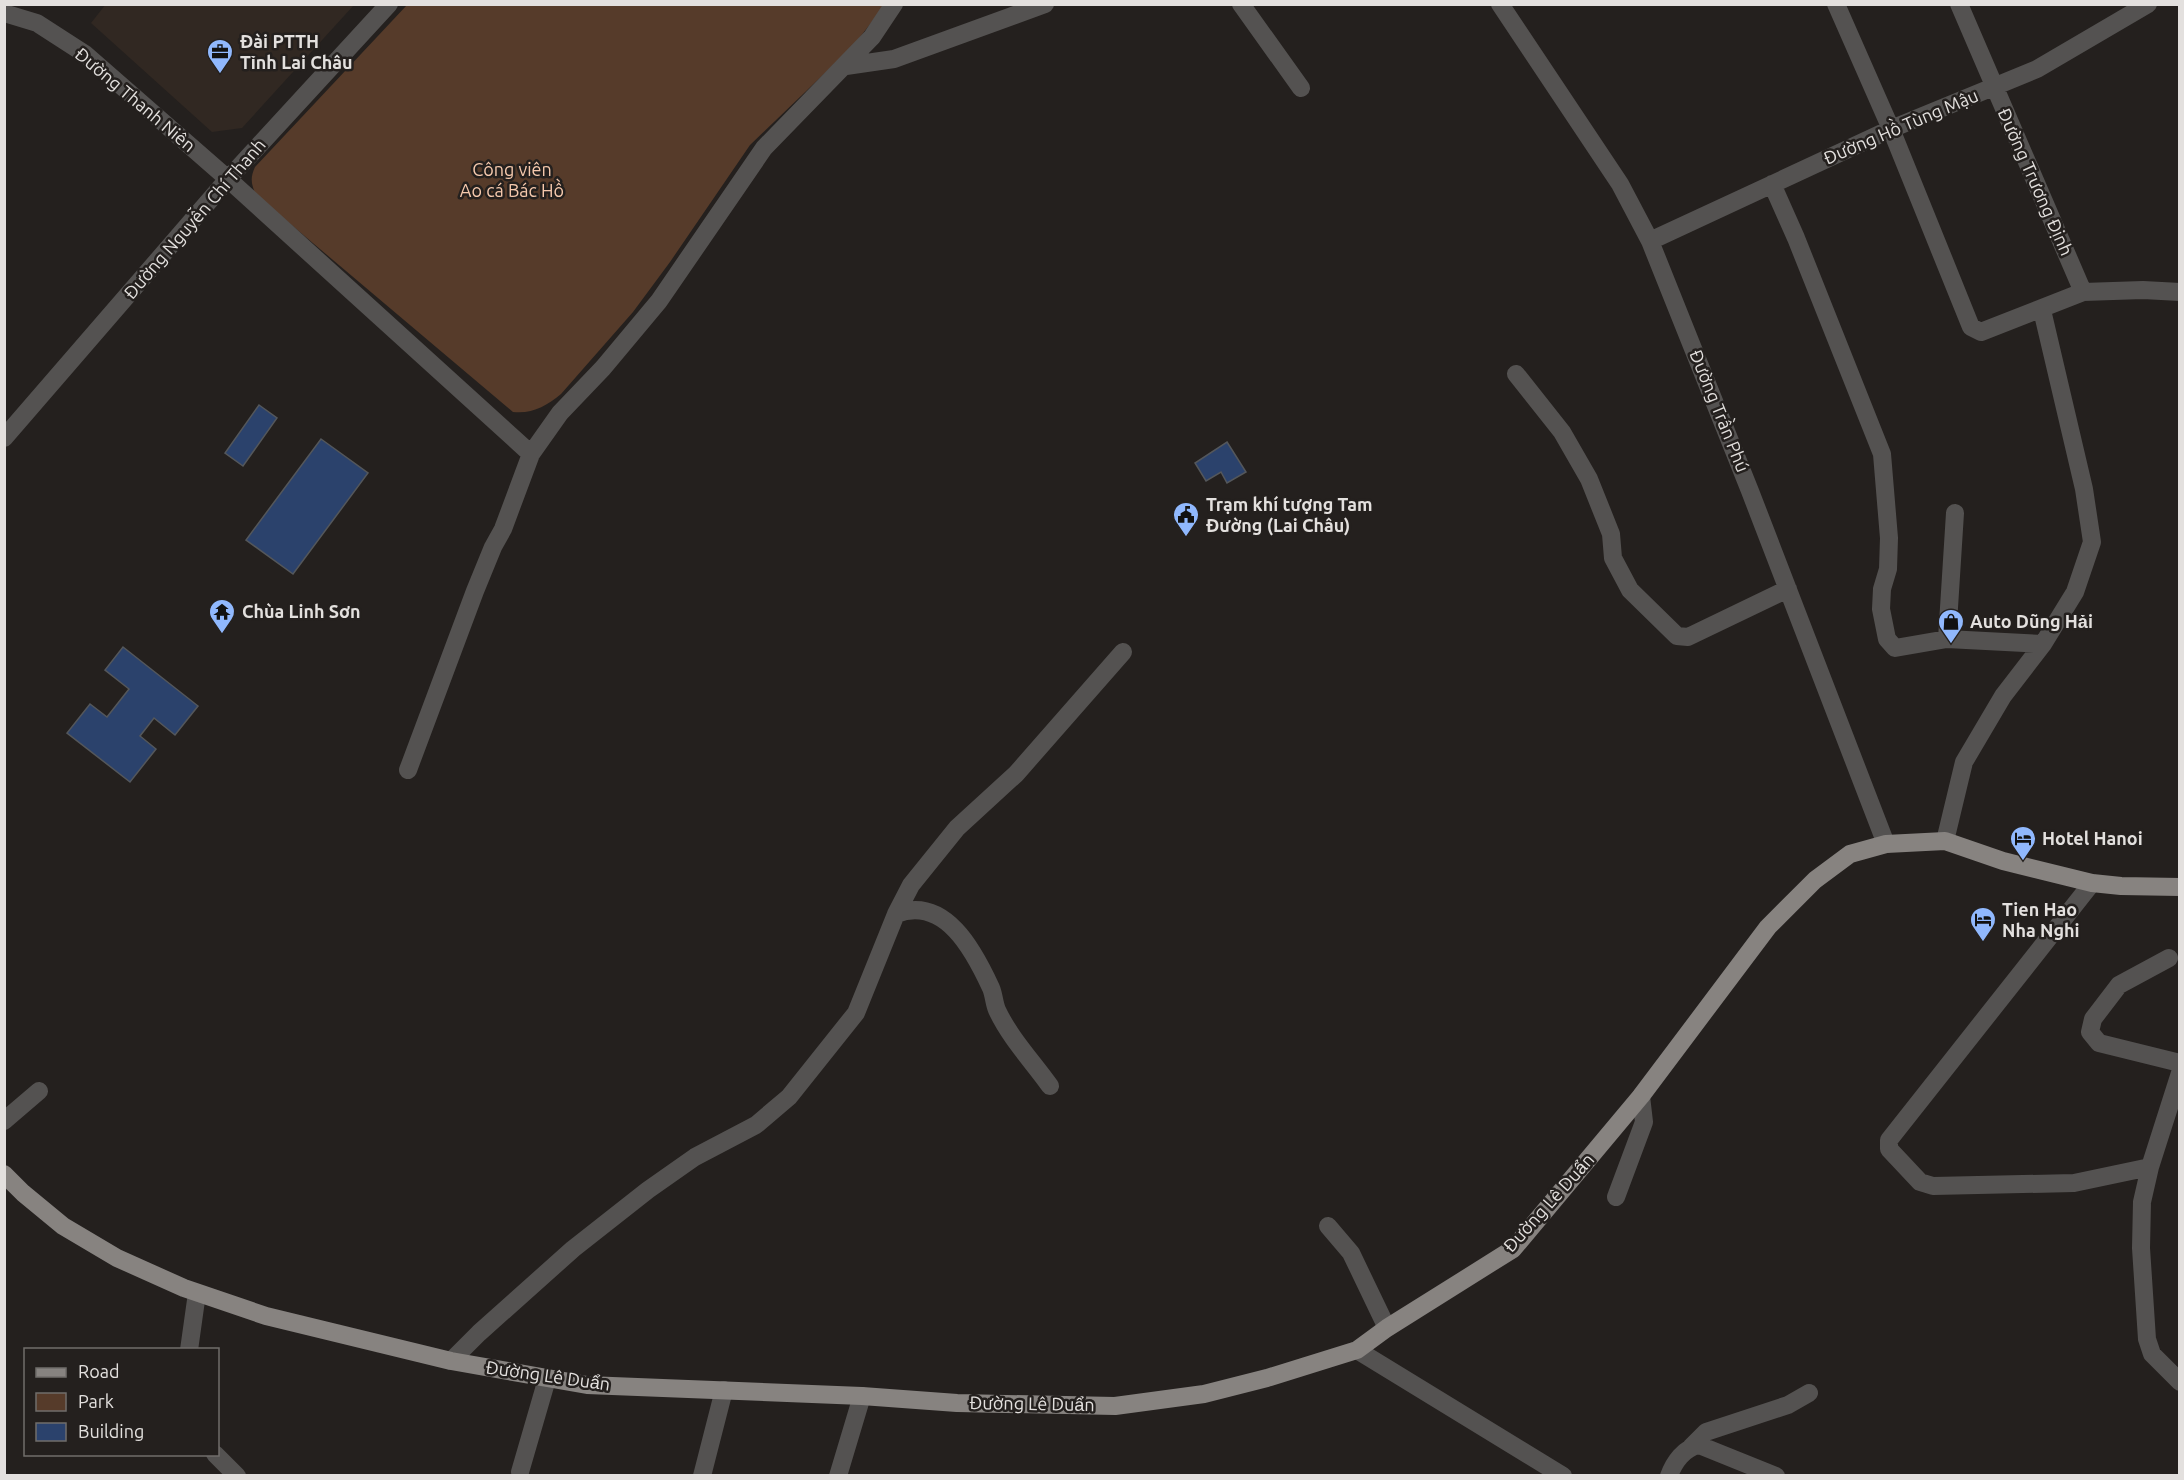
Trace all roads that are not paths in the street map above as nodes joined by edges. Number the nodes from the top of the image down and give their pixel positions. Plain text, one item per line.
1 (390, 4) edge
2 (894, 4) edge
3 (1045, 4) edge
4 (1241, 4) edge
5 (1500, 4) edge
6 (1836, 4) edge
7 (1959, 4) edge
8 (2148, 4) edge
9 (4, 13) edge
10 (846, 66) junction
11 (1994, 87) junction
12 (1301, 88) dead end
13 (1891, 129) junction
14 (228, 179) junction
15 (1772, 184) junction
16 (1650, 240) junction
17 (2083, 292) junction
18 (2180, 292) edge
19 (2042, 310) junction
20 (1516, 374) dead end
21 (4, 438) edge
22 (531, 454) junction
23 (1955, 513) dead end
24 (1788, 589) junction
25 (1947, 639) junction
26 (2043, 644) junction
27 (1123, 652) dead end
28 (408, 770) dead end
29 (1945, 841) junction
30 (1886, 844) junction
31 (2092, 883) junction
32 (2180, 886) edge
33 (896, 914) junction
34 (2169, 958) dead end
35 (2180, 1063) edge
36 (2180, 1073) edge
37 (1050, 1086) dead end
38 (39, 1091) dead end
39 (1641, 1095) junction
40 (4, 1121) edge
41 (2150, 1167) junction
42 (4, 1174) edge
43 (1616, 1197) dead end
44 (1328, 1226) dead end
45 (197, 1293) junction
46 (1388, 1328) junction
47 (189, 1348) edge
48 (1357, 1350) junction
49 (452, 1361) junction
50 (547, 1379) junction
51 (2180, 1382) edge
52 (724, 1390) junction
53 (1809, 1393) dead end
54 (862, 1396) junction
55 (1691, 1447) junction
56 (217, 1456) edge
57 (520, 1472) dead end
58 (237, 1476) edge
59 (702, 1476) edge
60 (838, 1476) edge
61 (1563, 1476) edge
62 (1669, 1476) edge
63 (1776, 1476) edge

1 - 14 street, Đường Nguyễn Chí Thanh
2 - 10 street
3 - 10 street
4 - 12 street
5 - 16 street, Đường Trần Phú
6 - 13 street
7 - 11 street, Đường Trương Định
8 - 11 street, Đường Hồ Tùng Mậu
9 - 14 street, Đường Thanh Niên
10 - 22 street
11 - 13 street, Đường Hồ Tùng Mậu
11 - 17 street, Đường Trương Định
13 - 15 street, Đường Hồ Tùng Mậu
13 - 19 street
14 - 21 street, Đường Nguyễn Chí Thanh
14 - 22 street, Đường Thanh Niên
15 - 16 street, Đường Hồ Tùng Mậu
15 - 25 street
16 - 24 street, Đường Trần Phú
17 - 18 street
17 - 19 street
19 - 26 street
20 - 24 street
22 - 28 street
23 - 25 street
24 - 30 street, Đường Trần Phú
25 - 26 street
26 - 29 street
27 - 33 street
29 - 30 main road, Đường Lê Duẩn
29 - 31 main road
30 - 39 main road, Đường Lê Duẩn
31 - 32 main road
31 - 41 street
33 - 37 street
33 - 49 street
34 - 35 street
36 - 41 street
38 - 40 street
39 - 43 street
39 - 46 main road, Đường Lê Duẩn
41 - 51 street
42 - 45 main road, Đường Lê Duẩn
44 - 46 street
45 - 47 street
45 - 49 main road, Đường Lê Duẩn
46 - 48 main road, Đường Lê Duẩn
48 - 54 main road, Đường Lê Duẩn
48 - 61 street
49 - 50 main road, Đường Lê Duẩn
50 - 52 main road, Đường Lê Duẩn
50 - 57 street
52 - 54 main road, Đường Lê Duẩn
52 - 59 street
53 - 55 street
54 - 60 street
55 - 62 street
55 - 63 street
56 - 58 street

